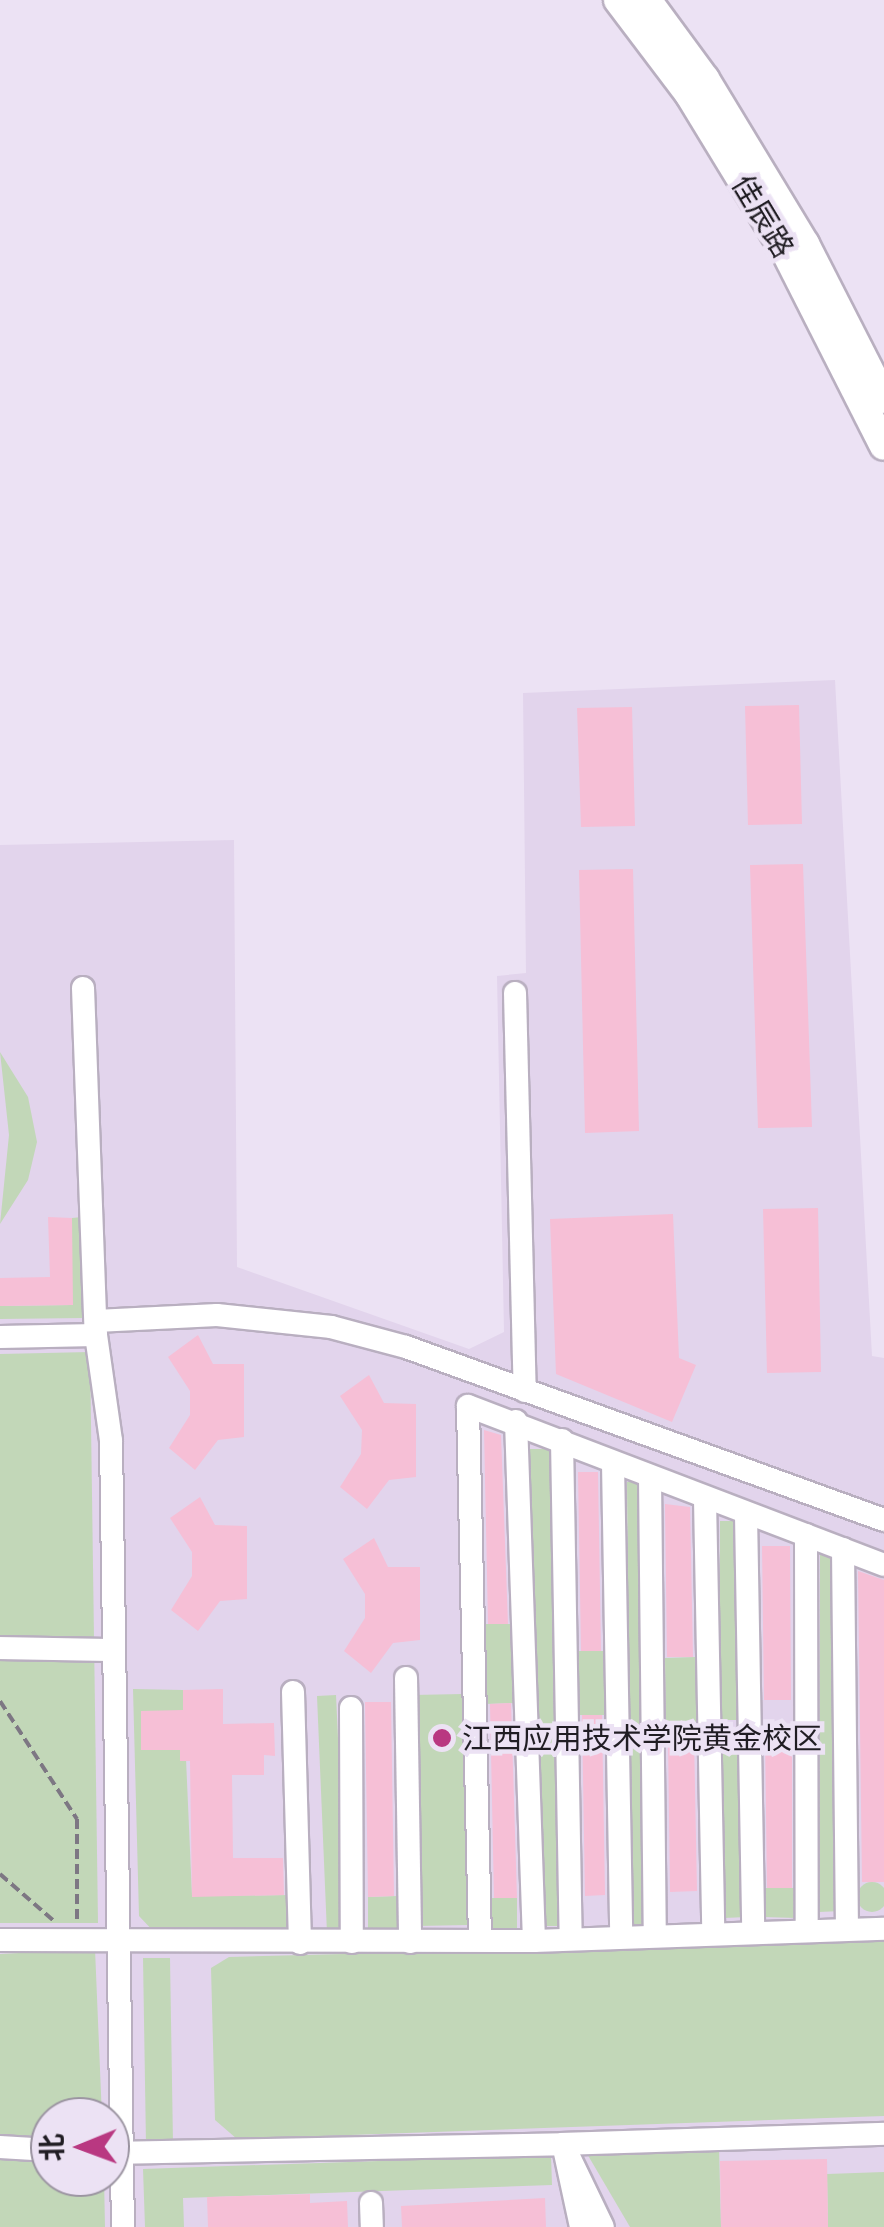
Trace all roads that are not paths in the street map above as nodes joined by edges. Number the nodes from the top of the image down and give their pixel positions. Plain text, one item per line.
1 (618, 0) edge
2 (658, 1) edge
3 (884, 399) edge
4 (884, 446) edge
5 (83, 988) dead end
6 (514, 993) dead end
7 (96, 1328) junction
8 (0, 1337) edge
9 (524, 1391) junction
10 (516, 1421) junction
11 (562, 1440) junction
12 (613, 1463) junction
13 (650, 1477) junction
14 (705, 1498) junction
15 (746, 1514) junction
16 (884, 1520) edge
17 (806, 1535) junction
18 (843, 1549) junction
19 (884, 1565) edge
20 (0, 1648) edge
21 (112, 1650) junction
22 (406, 1678) dead end
23 (293, 1692) dead end
24 (351, 1708) dead end
25 (807, 1928) junction
26 (847, 1928) junction
27 (884, 1929) edge
28 (753, 1931) junction
29 (713, 1933) junction
30 (655, 1935) junction
31 (620, 1936) junction
32 (117, 1939) junction
33 (571, 1939) junction
34 (0, 1940) edge
35 (480, 1940) junction
36 (534, 1941) junction
37 (352, 1942) junction
38 (410, 1942) junction
39 (300, 1944) junction
40 (116, 2097) edge
41 (884, 2134) edge
42 (563, 2144) junction
43 (0, 2147) edge
44 (30, 2149) edge
45 (130, 2154) edge
46 (120, 2197) edge
47 (371, 2203) dead end
48 (123, 2227) edge
49 (372, 2227) edge
50 (580, 2227) edge
51 (603, 2227) edge

1 - 4 main road, 佳辰路
2 - 3 main road, 佳辰路
5 - 7 street
6 - 9 street
7 - 8 street
7 - 9 street
7 - 21 street
9 - 16 street
10 - 11 street
10 - 35 street
10 - 36 street
11 - 12 street
11 - 33 street
12 - 13 street
12 - 31 street
13 - 14 street
13 - 30 street
14 - 15 street
14 - 29 street
15 - 17 street
15 - 28 street
17 - 18 street
17 - 25 street
18 - 19 street
18 - 26 street
20 - 21 street
21 - 32 street
22 - 38 street
23 - 39 street
24 - 37 street
25 - 26 street
25 - 28 street
26 - 27 street
28 - 29 street
29 - 30 street
30 - 31 street
31 - 33 street
32 - 34 street
32 - 39 street
32 - 40 street
33 - 36 street
35 - 36 street
35 - 38 street
37 - 38 street
37 - 39 street
41 - 42 street
42 - 45 street
42 - 50 street
42 - 51 street
43 - 44 street
46 - 48 street
47 - 49 street

